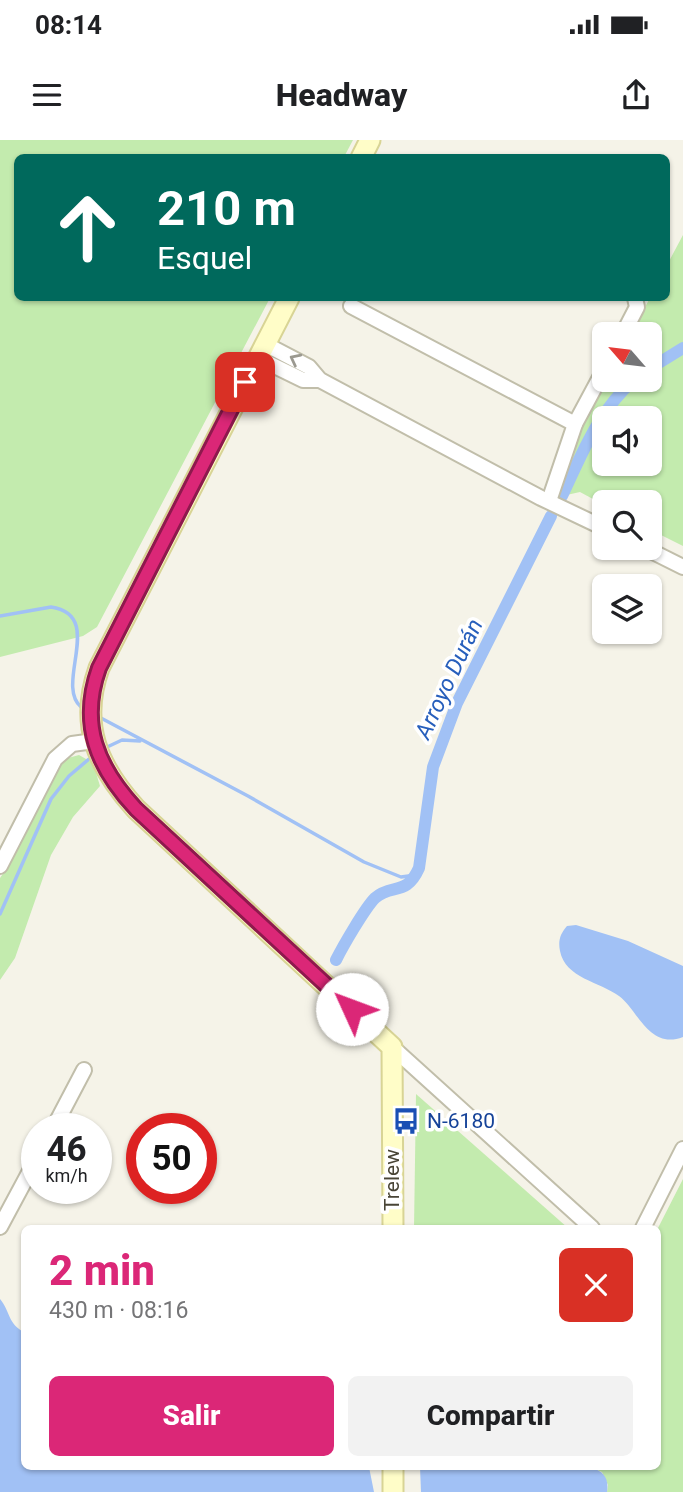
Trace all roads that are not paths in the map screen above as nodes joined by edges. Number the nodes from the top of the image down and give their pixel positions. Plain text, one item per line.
1 (287, 301) edge
2 (636, 301) edge
3 (351, 306) dead end
4 (629, 322) edge
5 (261, 351) junction
6 (592, 392) edge
7 (575, 424) junction
8 (549, 501) junction
9 (592, 522) edge
10 (662, 556) edge
11 (683, 566) edge
12 (94, 741) junction
13 (0, 866) edge
14 (392, 1047) junction
15 (84, 1070) dead end
16 (61, 1113) edge
17 (683, 1149) edge
18 (21, 1188) edge
19 (393, 1225) edge
20 (589, 1225) edge
21 (645, 1225) edge
22 (0, 1227) edge
23 (393, 1470) edge
24 (393, 1492) edge

1 - 5 main road
2 - 4 street
3 - 7 street
5 - 8 street
5 - 12 main road
6 - 7 street
7 - 8 street
8 - 9 street
10 - 11 street
12 - 13 street
12 - 14 main road
14 - 19 main road, Trelew
14 - 20 street
15 - 16 street
17 - 21 street
18 - 22 street
23 - 24 main road

